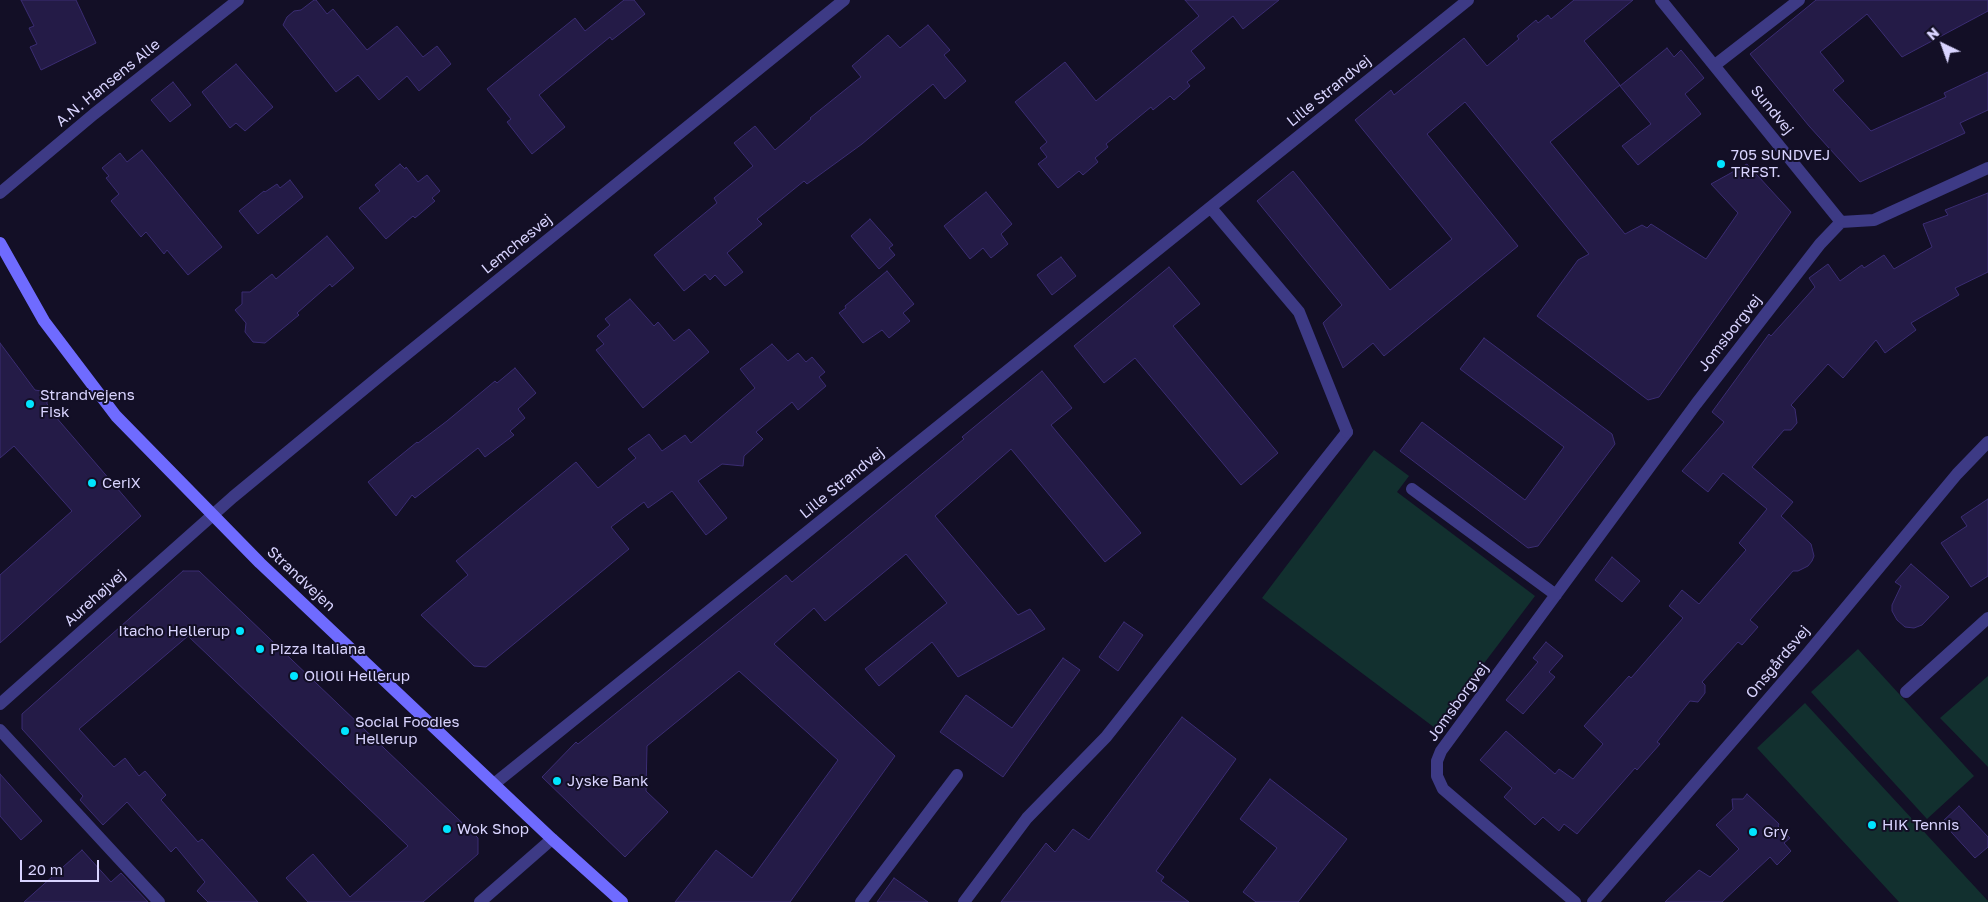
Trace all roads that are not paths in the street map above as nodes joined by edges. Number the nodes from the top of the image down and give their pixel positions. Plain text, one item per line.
1 (238, 0) edge
2 (844, 0) edge
3 (1468, 0) edge
4 (1661, 0) edge
5 (1799, 0) edge
6 (1715, 66) junction
7 (1988, 168) edge
8 (0, 193) edge
9 (1211, 208) junction
10 (1841, 222) junction
11 (2, 252) edge
12 (1988, 442) edge
13 (1412, 489) dead end
14 (212, 515) junction
15 (1556, 596) junction
16 (1988, 618) edge
17 (1906, 692) dead end
18 (0, 704) edge
19 (0, 730) edge
20 (957, 775) dead end
21 (494, 784) junction
22 (552, 839) junction
23 (159, 902) edge
24 (480, 902) edge
25 (622, 902) edge
26 (861, 902) edge
27 (964, 902) edge
28 (1575, 902) edge
29 (1593, 902) edge

1 - 8 street, A.N. Hansens Alle
2 - 14 street, Lemchesvej
3 - 9 street, Lille Strandvej
4 - 6 street, Sundvej
5 - 6 street
6 - 10 street, Sundvej
7 - 10 street
9 - 21 street, Lille Strandvej
9 - 27 street
10 - 15 street, Jomsborgvej
11 - 14 main road, Strandvejen
12 - 29 street, Onsgårdsvej
13 - 15 street
14 - 18 street, Aurehøjvej
14 - 21 main road, Strandvejen
15 - 28 street, Jomsborgvej
16 - 17 street
19 - 23 street
20 - 26 street
21 - 22 main road, Strandvejen
22 - 24 street
22 - 25 main road, Strandvejen

